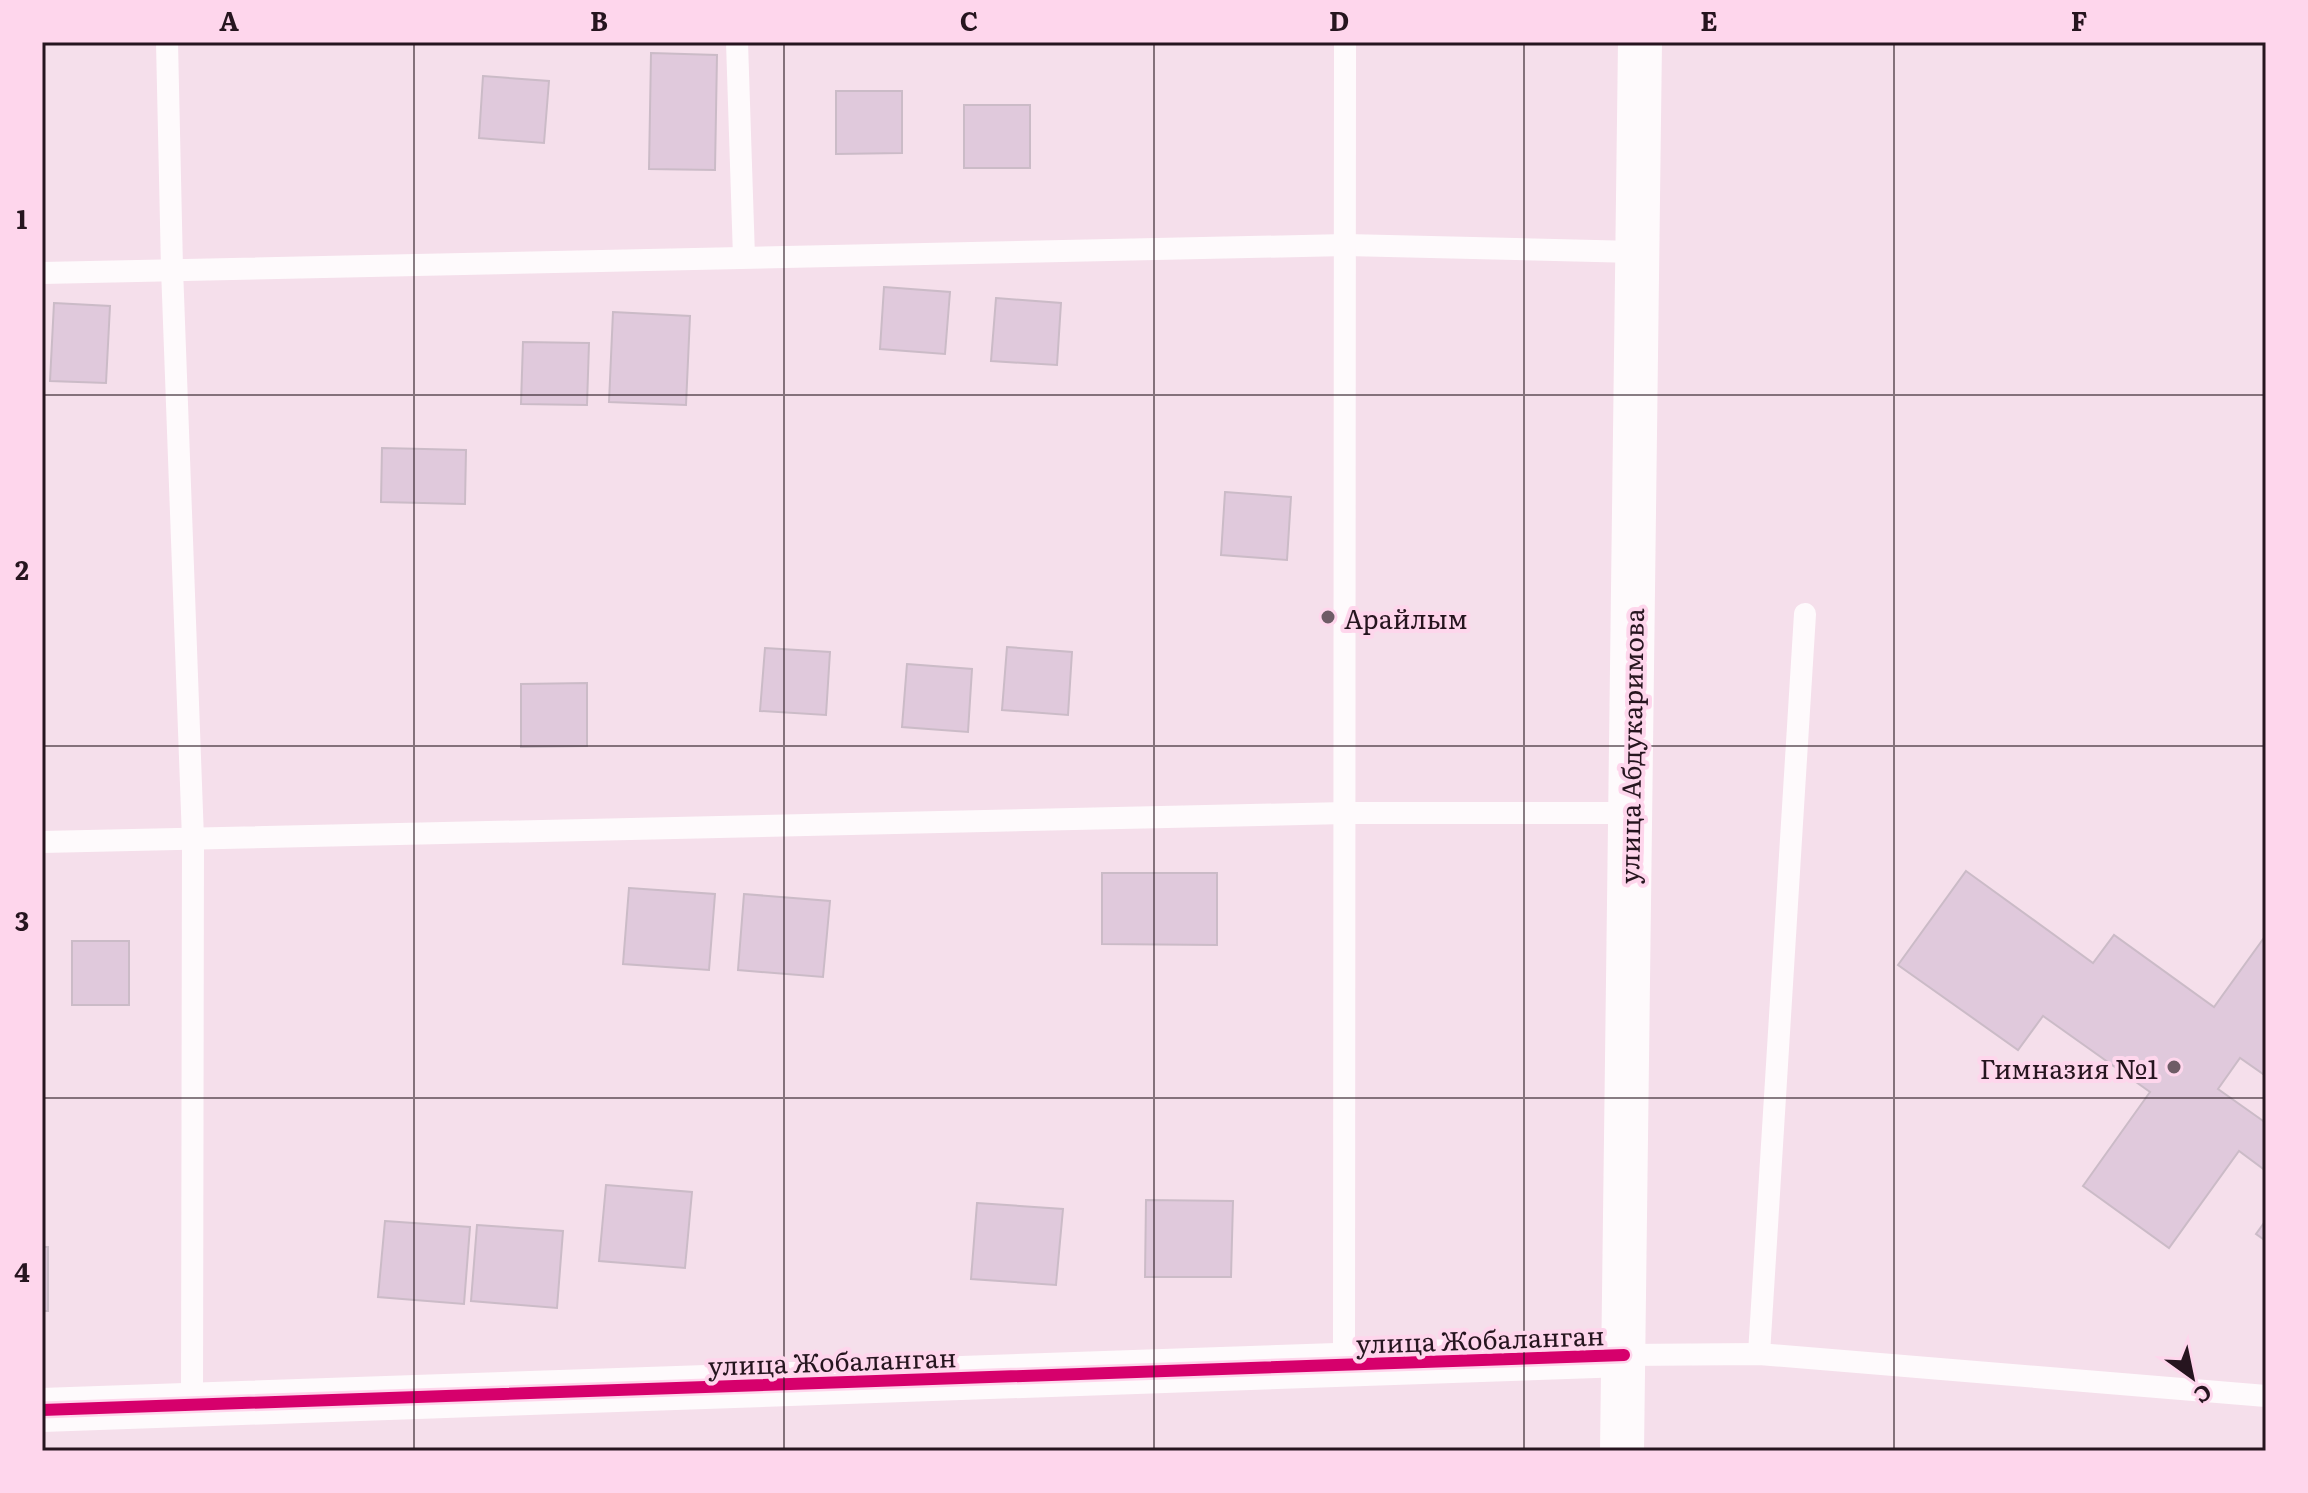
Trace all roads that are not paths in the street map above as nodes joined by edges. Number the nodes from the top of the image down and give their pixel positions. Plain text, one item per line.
1 (167, 42) edge
2 (737, 42) edge
3 (1345, 42) edge
4 (1640, 42) edge
5 (1346, 245) junction
6 (1636, 252) junction
7 (744, 257) junction
8 (172, 268) junction
9 (42, 273) edge
10 (1805, 614) dead end
11 (1345, 813) junction
12 (1629, 813) junction
13 (193, 839) junction
14 (42, 842) edge
15 (1759, 1354) junction
16 (1624, 1355) junction
17 (1344, 1364) junction
18 (2266, 1396) edge
19 (192, 1404) junction
20 (42, 1410) edge
21 (1622, 1451) edge

1 - 8 lane
2 - 7 lane
3 - 5 lane
4 - 6 street, улица Абдукаримова
5 - 6 lane
5 - 7 lane
5 - 11 lane
6 - 12 street, улица Абдукаримова
7 - 8 lane
8 - 9 lane
8 - 13 lane
10 - 15 lane
11 - 12 lane
11 - 13 lane
11 - 17 lane
12 - 16 street, улица Абдукаримова
13 - 14 lane
13 - 19 lane
15 - 16 lane
15 - 18 lane
16 - 17 street, улица Жобаланган
16 - 21 street, улица Абдукаримова
17 - 19 street, улица Жобаланган
19 - 20 street, улица Жобаланган

